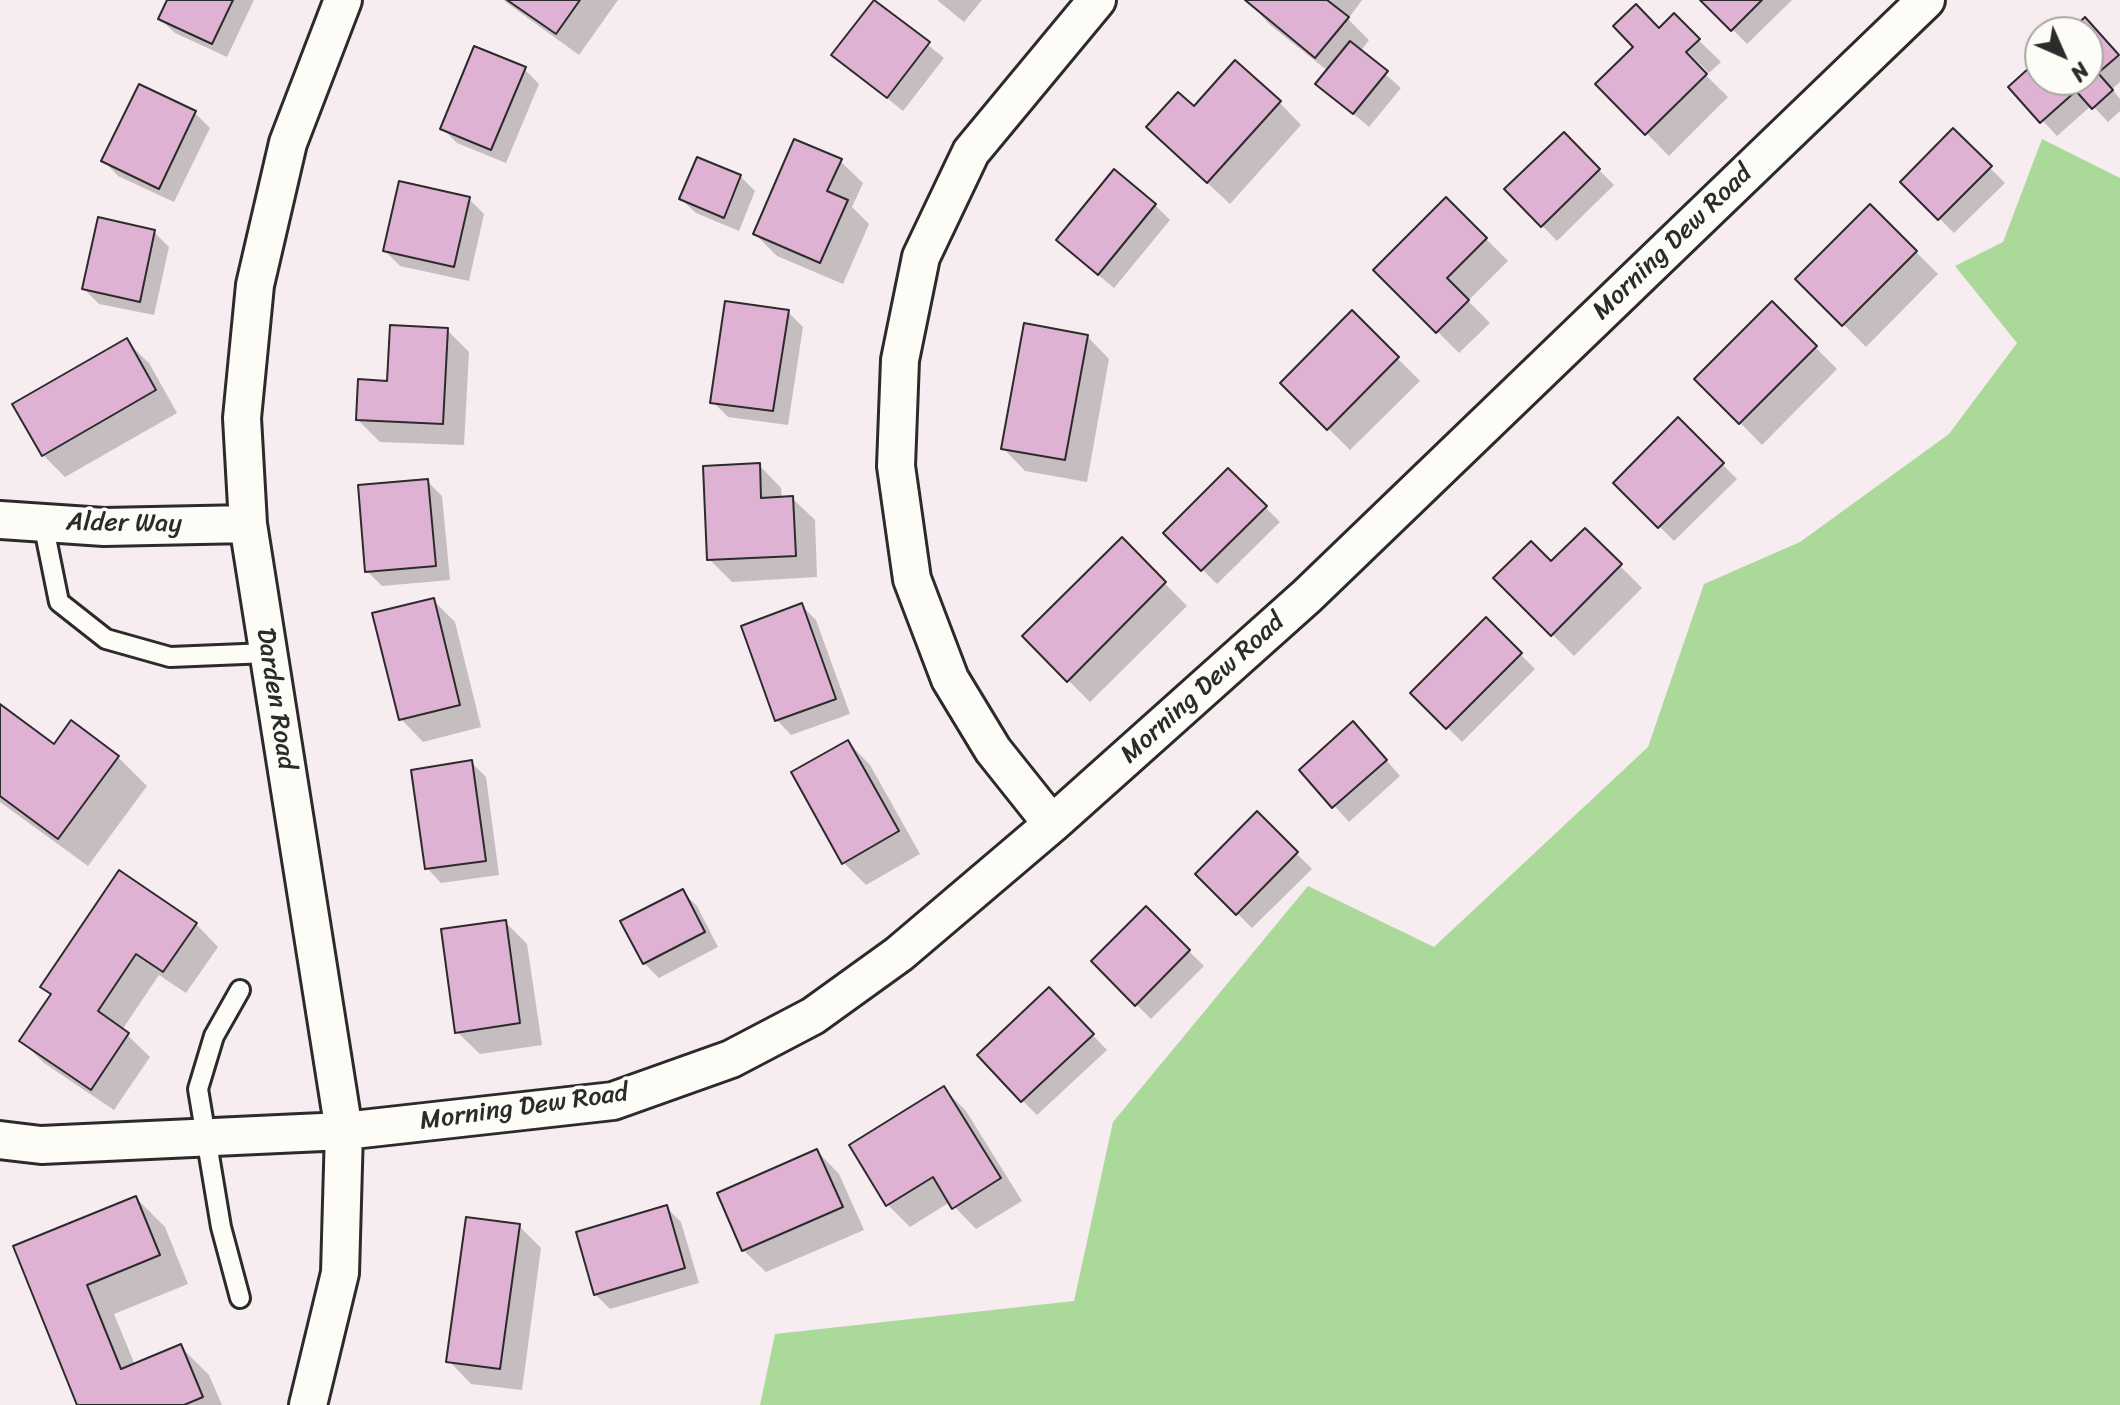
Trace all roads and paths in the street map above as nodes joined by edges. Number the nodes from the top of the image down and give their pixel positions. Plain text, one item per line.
1 (343, 0) edge
2 (1097, 0) edge
3 (1926, 0) edge
4 (0, 520) edge
5 (43, 523) junction
6 (248, 524) junction
7 (268, 653) junction
8 (1052, 824) junction
9 (240, 990) dead end
10 (344, 1131) junction
11 (206, 1137) junction
12 (0, 1140) edge
13 (240, 1298) dead end
14 (308, 1405) edge

1 - 6 street, Darden Road
2 - 8 street
3 - 8 street, Morning Dew Road
4 - 5 street, Alder Way
5 - 6 street, Alder Way
5 - 7 lane
6 - 7 street, Darden Road
7 - 10 street, Darden Road
8 - 10 street, Morning Dew Road
9 - 11 lane
10 - 11 street, Morning Dew Road
10 - 14 street, Darden Road
11 - 12 street, Morning Dew Road
11 - 13 lane

